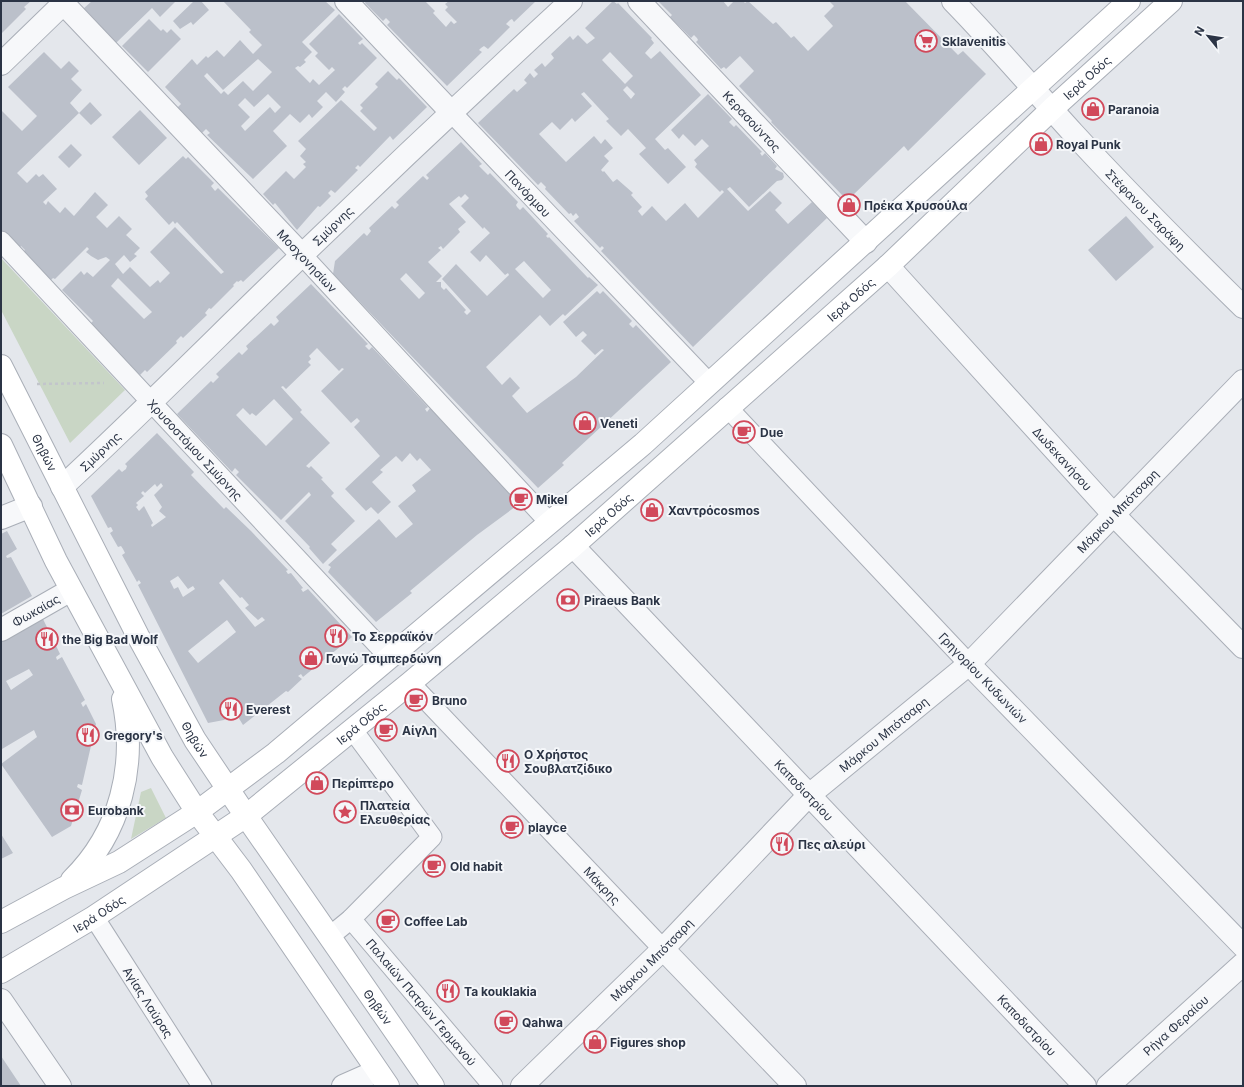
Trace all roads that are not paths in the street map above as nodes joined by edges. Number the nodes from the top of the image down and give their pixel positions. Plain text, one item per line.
1 (346, 1) edge
2 (571, 1) edge
3 (638, 1) edge
4 (953, 1) edge
5 (1129, 1) edge
6 (1171, 1) edge
7 (63, 2) edge
8 (1, 64) edge
9 (1034, 87) junction
10 (1053, 108) junction
11 (451, 112) junction
12 (1, 241) edge
13 (866, 242) junction
14 (302, 255) junction
15 (888, 266) junction
16 (1243, 307) edge
17 (6, 375) edge
18 (1243, 381) edge
19 (710, 384) junction
20 (152, 403) junction
21 (727, 407) junction
22 (1, 445) edge
23 (62, 488) junction
24 (31, 506) junction
25 (1113, 514) junction
26 (1, 518) edge
27 (550, 523) junction
28 (573, 546) junction
29 (71, 590) junction
30 (1, 630) edge
31 (1243, 647) edge
32 (104, 651) junction
33 (389, 657) junction
34 (969, 664) junction
35 (410, 683) junction
36 (352, 729) junction
37 (227, 788) junction
38 (808, 796) junction
39 (197, 812) junction
40 (246, 816) junction
41 (215, 838) junction
42 (64, 888) junction
43 (94, 917) junction
44 (351, 919) junction
45 (1, 922) edge
46 (330, 937) junction
47 (1243, 946) edge
48 (663, 949) junction
49 (1243, 964) edge
50 (1, 972) edge
51 (1, 1000) edge
52 (383, 1078) edge
53 (60, 1086) edge
54 (202, 1086) edge
55 (343, 1086) edge
56 (433, 1086) edge
57 (492, 1086) edge
58 (522, 1086) edge
59 (795, 1086) edge
60 (1085, 1086) edge
61 (1108, 1086) edge

1 - 11 street, Πανόρμου
2 - 11 street, Σμύρνης
3 - 13 street, Κερασούντος
4 - 9 street, Στέφανου Σαράφη
5 - 9 main road
6 - 10 main road, Ιερά Οδός
7 - 8 street
7 - 14 street, Μοσχονησίων
9 - 10 street, Στέφανου Σαράφη
9 - 13 main road
10 - 15 main road, Ιερά Οδός
10 - 16 street, Στέφανου Σαράφη
11 - 14 street, Σμύρνης
11 - 19 street, Πανόρμου
12 - 20 street, Χρυσοστόμου Σμύρνης
13 - 19 main road
14 - 20 street, Σμύρνης
14 - 27 street, Μοσχονησίων
15 - 21 main road, Ιερά Οδός
15 - 25 street, Δωδεκανήσου
17 - 23 main road, Θηβών
18 - 25 street, Μάρκου Μπότσαρη
19 - 27 main road
20 - 23 street, Σμύρνης
20 - 33 street, Χρυσοστόμου Σμύρνης
21 - 28 main road, Ιερά Οδός
21 - 34 street, Γρηγορίου Κυδωνιών
22 - 24 main road
23 - 37 main road, Θηβών
24 - 26 street
24 - 29 main road
25 - 31 street, Δωδεκανήσου
25 - 34 street, Μάρκου Μπότσαρη
27 - 33 main road
28 - 35 main road, Ιερά Οδός
28 - 38 street, Καποδιστρίου
29 - 30 street, Φωκαίας
29 - 32 main road
32 - 39 main road
32 - 42 main road
33 - 37 main road
34 - 38 street, Μάρκου Μπότσαρη
34 - 47 street, Γρηγορίου Κυδωνιών
35 - 36 main road, Ιερά Οδός
35 - 48 street, Μάκρης
36 - 40 main road, Ιερά Οδός
36 - 44 street
37 - 39 main road
37 - 40 main road, Θηβών
38 - 48 street, Μάρκου Μπότσαρη
38 - 60 street, Καποδιστρίου
39 - 41 main road
39 - 42 main road
40 - 41 main road, Ιερά Οδός
40 - 46 main road, Θηβών
41 - 43 main road, Ιερά Οδός
41 - 52 main road
42 - 45 main road
43 - 50 main road, Ιερά Οδός
43 - 54 street, Αγίας Λαύρας
44 - 46 street
44 - 57 street, Παλαιών Πατρών Γερμανού
46 - 56 main road, Θηβών
48 - 58 street, Μάρκου Μπότσαρη
48 - 59 street, Μάκρης
49 - 61 street, Ρήγα Φεραίου
51 - 53 street
52 - 55 street

